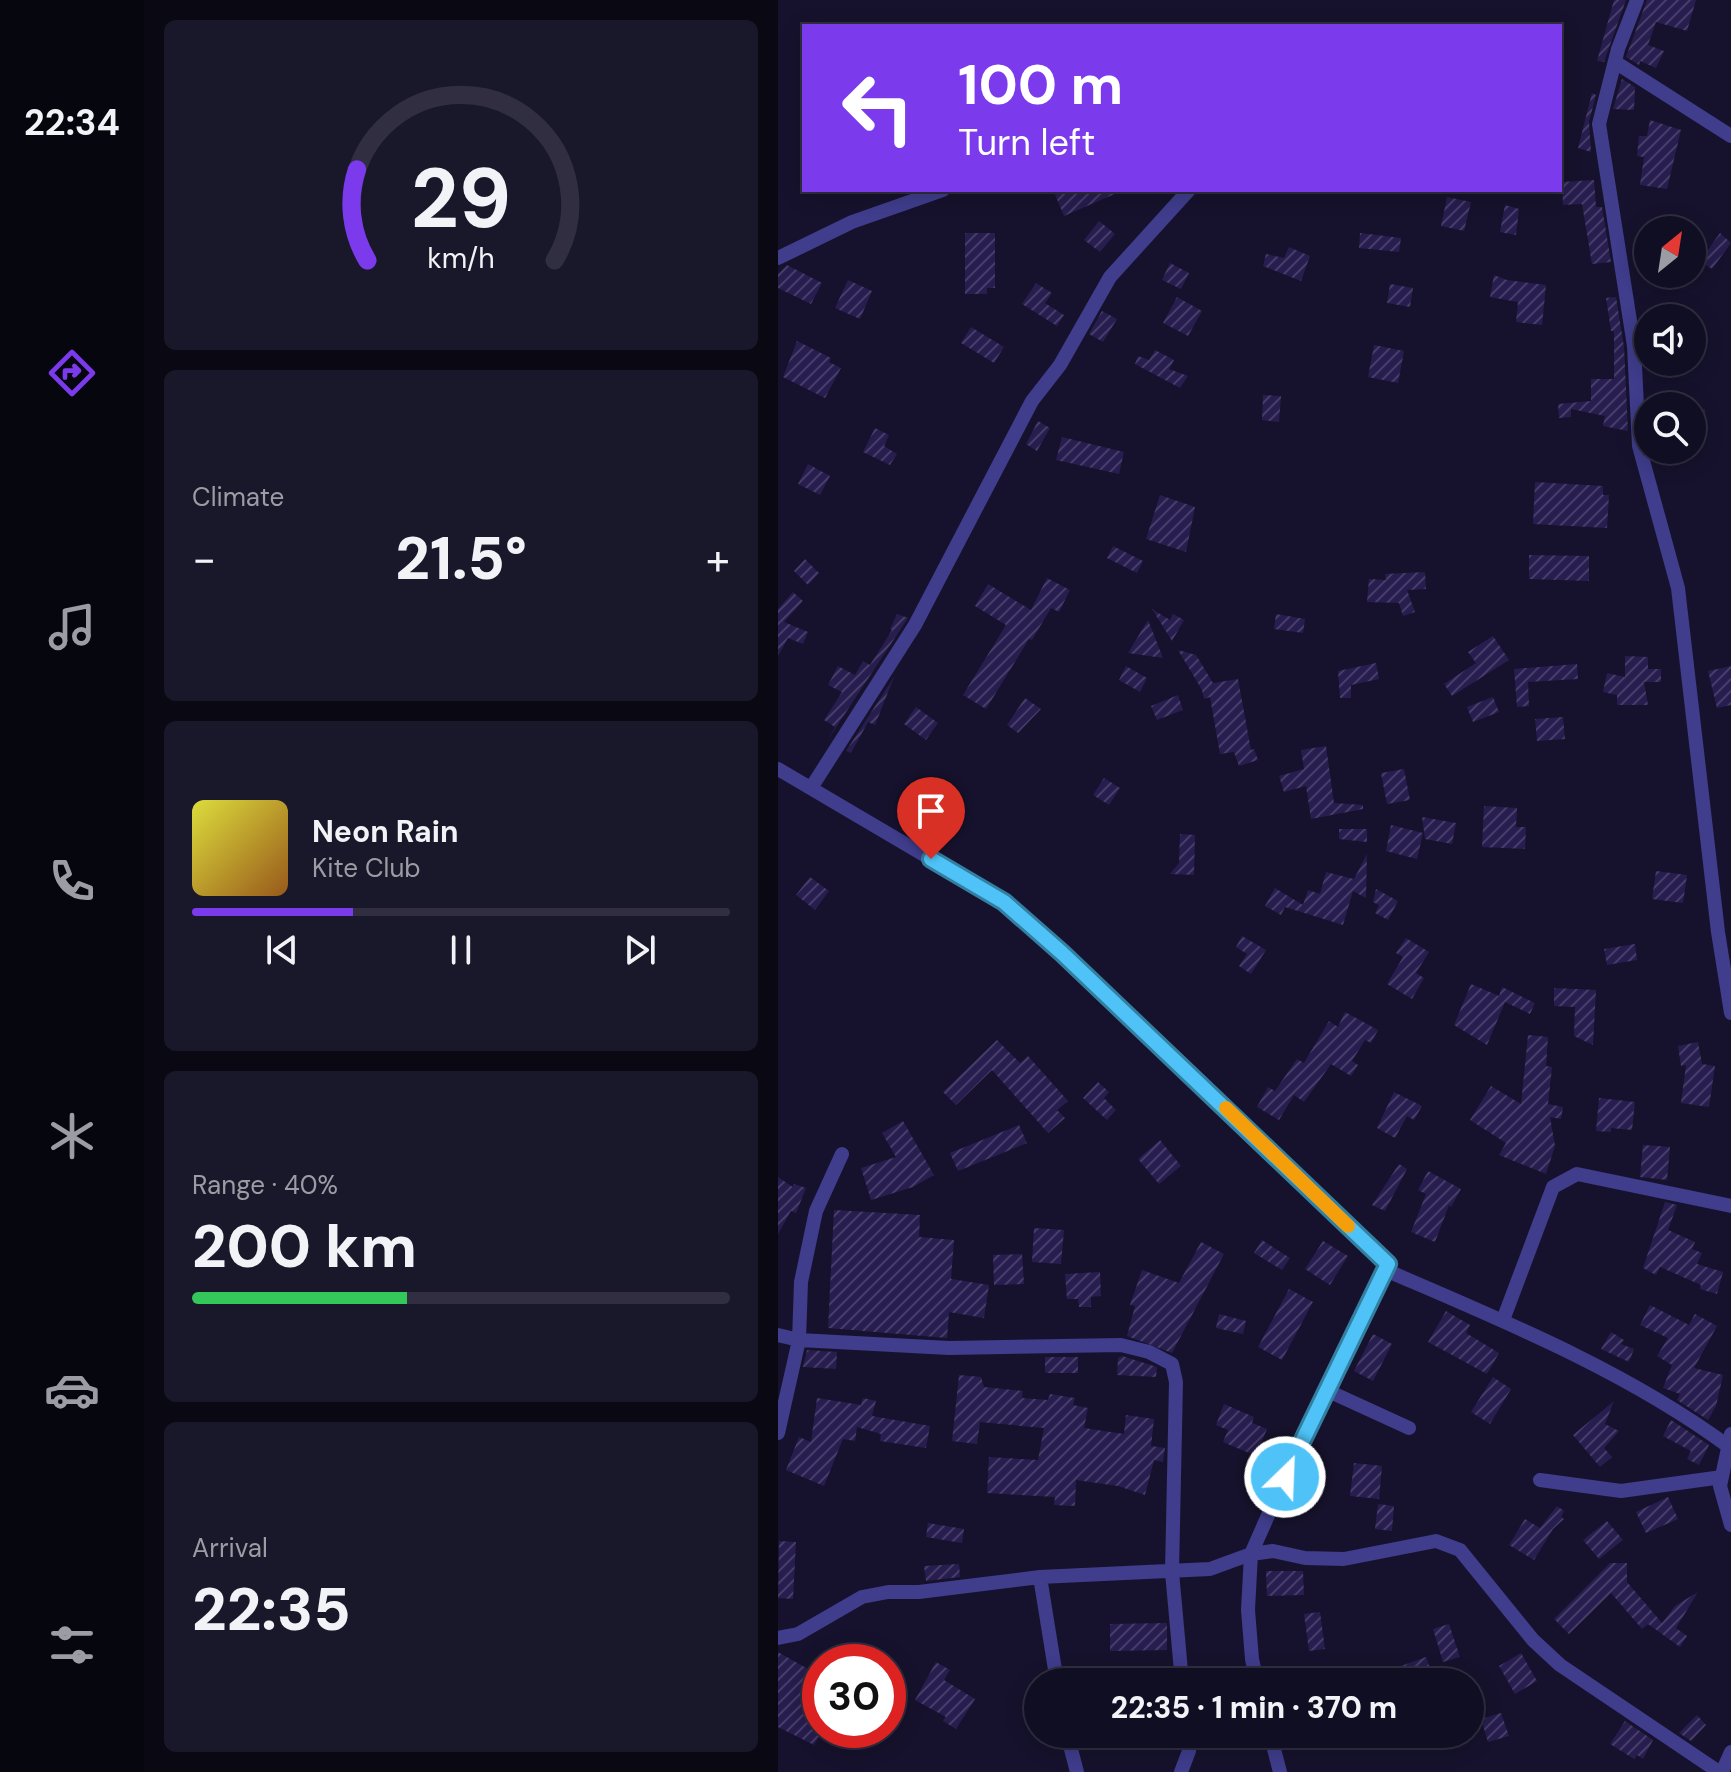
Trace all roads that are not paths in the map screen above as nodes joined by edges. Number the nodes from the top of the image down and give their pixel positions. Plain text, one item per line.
1 (1637, 0) edge
2 (1615, 62) junction
3 (1731, 136) edge
4 (937, 192) edge
5 (1187, 192) edge
6 (778, 258) edge
7 (778, 769) edge
8 (811, 788) junction
9 (1731, 1013) edge
10 (842, 1154) dead end
11 (1731, 1206) edge
12 (1388, 1264) junction
13 (1503, 1320) junction
14 (778, 1335) edge
15 (799, 1340) junction
16 (1326, 1390) junction
17 (1409, 1428) dead end
18 (778, 1433) edge
19 (1729, 1440) edge
20 (1722, 1477) junction
21 (1540, 1480) dead end
22 (1731, 1525) edge
23 (1251, 1554) junction
24 (1172, 1572) junction
25 (1040, 1577) junction
26 (778, 1638) edge
27 (1055, 1668) edge
28 (1181, 1668) edge
29 (1254, 1668) edge
30 (1071, 1748) edge
31 (1189, 1748) edge
32 (1274, 1748) edge
33 (1731, 1752) edge
34 (1077, 1772) edge
35 (1181, 1772) edge
36 (1280, 1772) edge
37 (1720, 1772) edge

1 - 2 street
2 - 3 street
2 - 9 street
4 - 6 street
5 - 8 street
7 - 8 street
8 - 12 street
10 - 15 street
11 - 13 street
12 - 13 street
12 - 16 street
13 - 19 street
14 - 15 street
15 - 18 street
15 - 24 street
16 - 17 street
16 - 23 street
19 - 20 street
20 - 21 street
20 - 22 street
23 - 24 street
23 - 29 street
23 - 37 street
24 - 25 street
24 - 28 street
25 - 26 street
25 - 27 street
30 - 34 street
31 - 35 street
32 - 36 street
33 - 37 street

